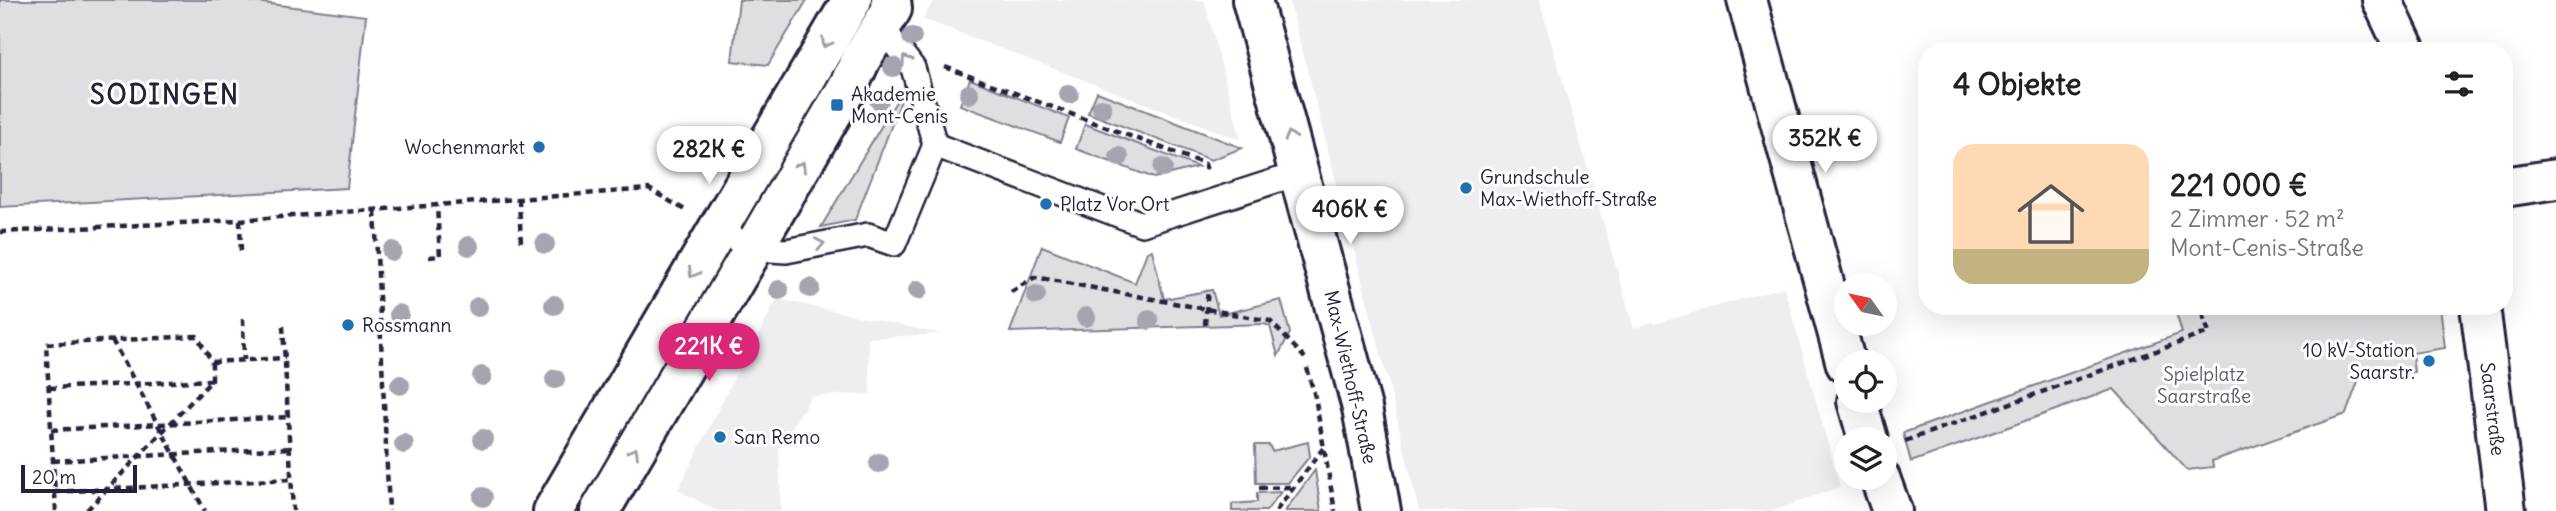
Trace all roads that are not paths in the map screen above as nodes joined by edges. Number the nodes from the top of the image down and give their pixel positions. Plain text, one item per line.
1 (852, 0) edge
2 (1252, 0) edge
3 (1747, 0) edge
4 (2382, 0) edge
5 (886, 13) edge
6 (2402, 42) edge
7 (935, 145) junction
8 (1300, 173) junction
9 (2556, 179) edge
10 (2513, 186) edge
11 (718, 229) junction
12 (753, 249) junction
13 (2481, 315) edge
14 (1842, 350) edge
15 (1888, 490) edge
16 (552, 511) edge
17 (600, 511) edge
18 (1381, 511) edge
19 (1892, 511) edge
20 (2506, 511) edge

1 -> 11 street
8 -> 2 street, Max-Wiethoff-Straße
3 - 14 street
4 - 6 street
7 -> 5 lane
12 -> 5 street
7 - 8 lane
12 -> 7 lane
8 - 18 street, Max-Wiethoff-Straße
9 - 10 street
11 - 12 lane
11 -> 16 street
17 -> 12 street
13 - 20 street, Saarstraße
15 - 19 street

